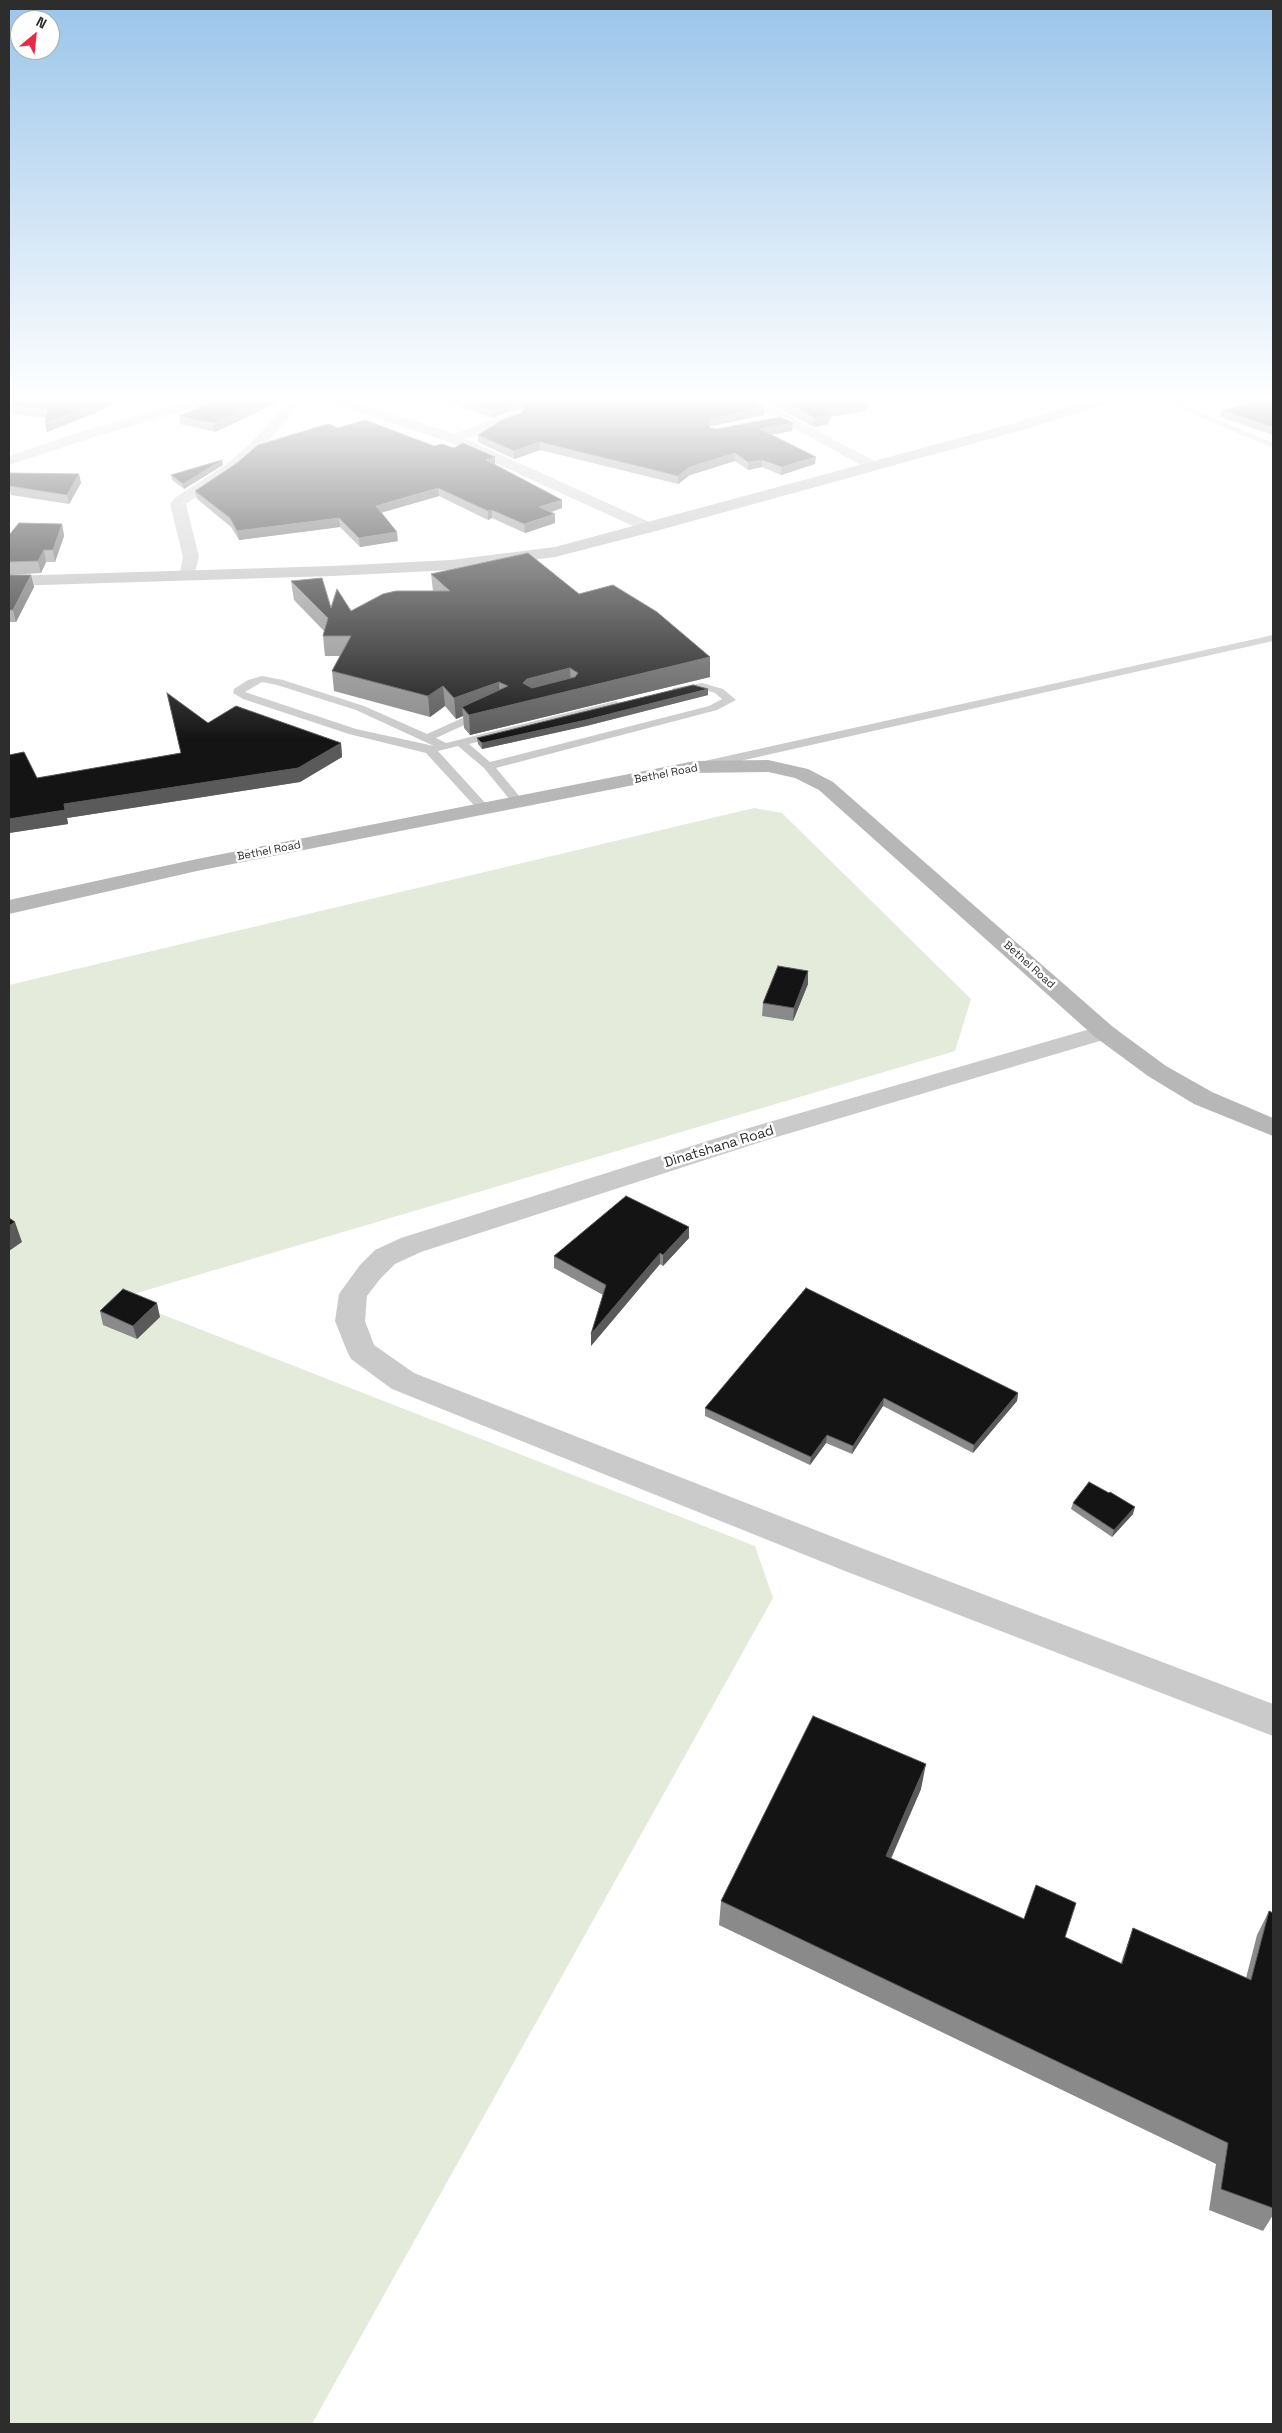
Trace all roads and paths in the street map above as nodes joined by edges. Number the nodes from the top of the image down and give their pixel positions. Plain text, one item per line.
1 (180, 513) edge
2 (616, 513) edge
3 (706, 513) edge
4 (650, 528) junction
5 (187, 576) junction
6 (9, 581) edge
7 (1273, 638) edge
8 (666, 693) edge
9 (629, 701) edge
10 (493, 710) edge
11 (427, 738) junction
12 (460, 742) junction
13 (444, 746) junction
14 (430, 750) junction
15 (488, 766) junction
16 (695, 766) junction
17 (520, 803) junction
18 (484, 810) junction
19 (9, 907) edge
20 (1104, 1032) junction
21 (1273, 1128) edge
22 (1273, 1720) edge

1 - 5 street
2 - 4 street
3 - 4 street
4 - 5 street
5 - 6 street
7 - 16 lane
8 - 15 lane
9 - 12 lane
10 - 11 lane
11 - 13 lane
11 - 14 lane
12 - 13 lane
12 - 15 lane
13 - 14 lane
14 - 18 lane
15 - 17 lane
16 - 17 street, Bethel Road
16 - 20 street, Bethel Road
17 - 18 street, Bethel Road
18 - 19 street, Bethel Road
20 - 21 street, Bethel Road
20 - 22 street, Dinatshana Road

